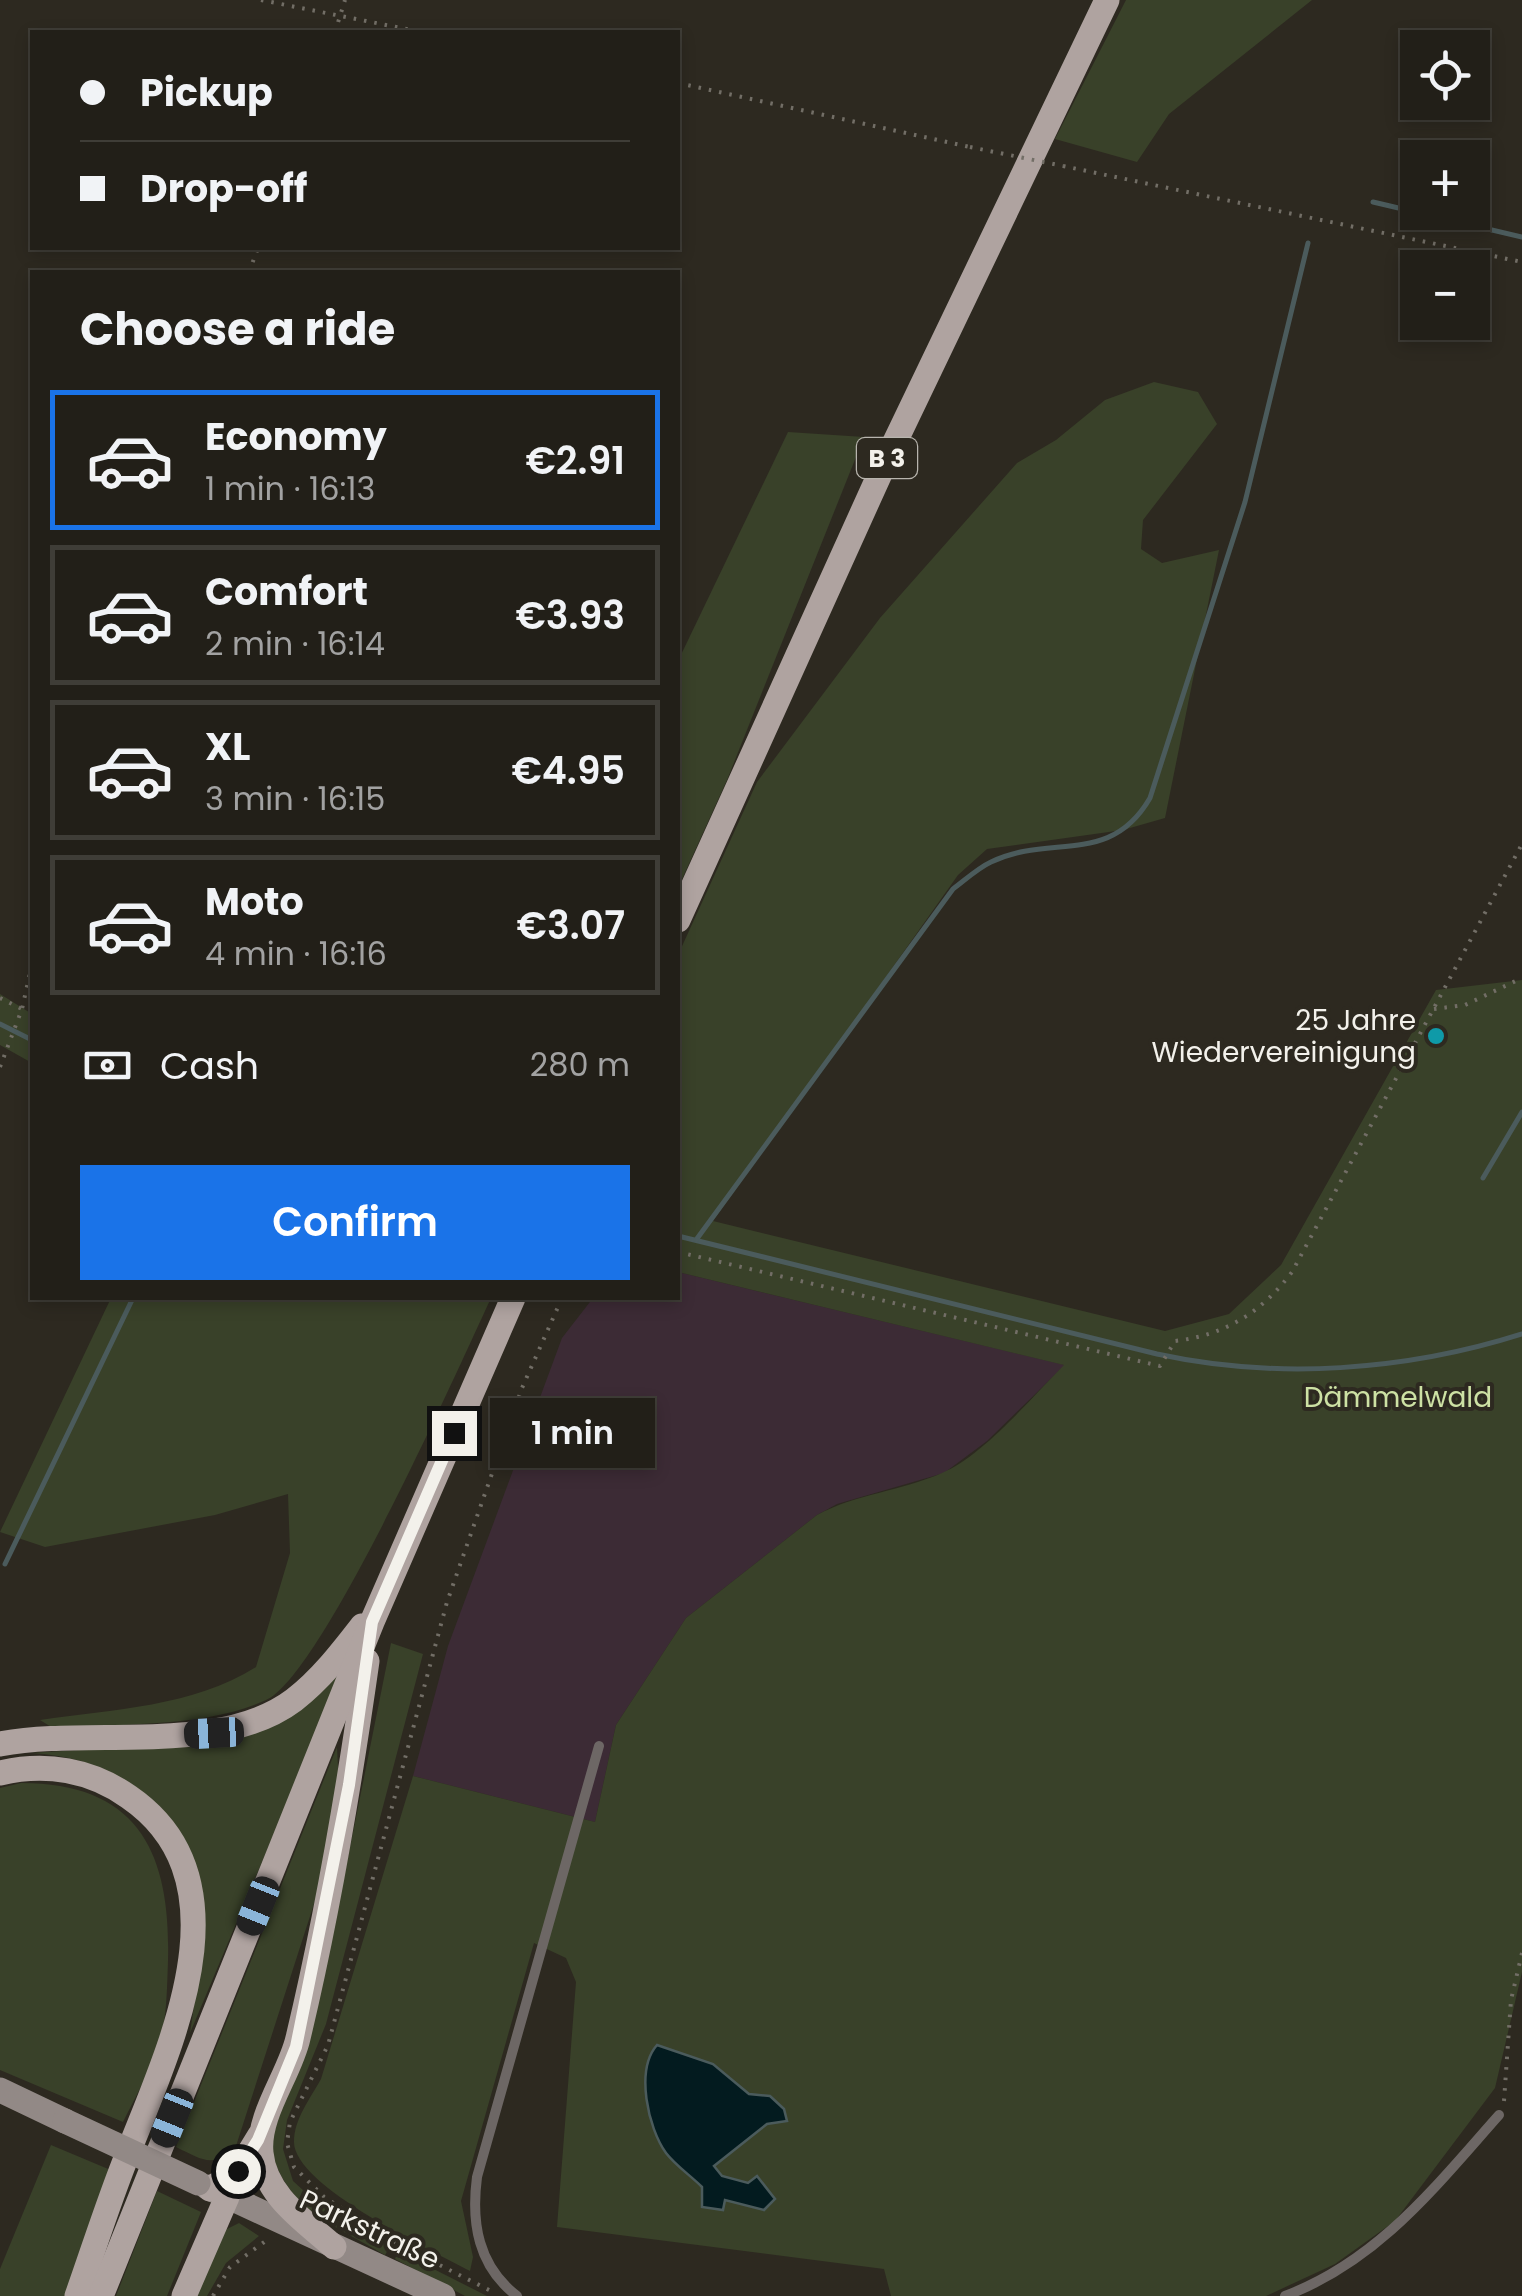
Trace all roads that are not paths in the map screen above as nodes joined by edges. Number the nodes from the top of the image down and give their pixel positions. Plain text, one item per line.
1 (1107, 0) edge
2 (680, 916) edge
3 (512, 1300) edge
4 (377, 1612) junction
5 (0, 1744) edge
6 (599, 1746) dead end
7 (0, 1774) edge
8 (0, 2090) edge
9 (1499, 2114) road end
10 (268, 2118) junction
11 (212, 2189) junction
12 (334, 2247) junction
13 (1313, 2291) edge
14 (77, 2296) edge
15 (101, 2296) edge
16 (184, 2296) edge
17 (443, 2296) edge
18 (517, 2296) edge
19 (1285, 2296) edge

1 - 2 main road, B 3
3 - 4 main road
4 - 5 main road
4 - 10 main road
4 - 15 main road
6 - 18 lane
7 - 14 main road
8 - 11 street, Parkstraße, bridge
9 - 13 lane
10 - 11 main road
10 - 12 main road
11 - 12 street, Parkstraße
11 - 16 main road
12 - 17 street, Parkstraße
13 - 19 lane

